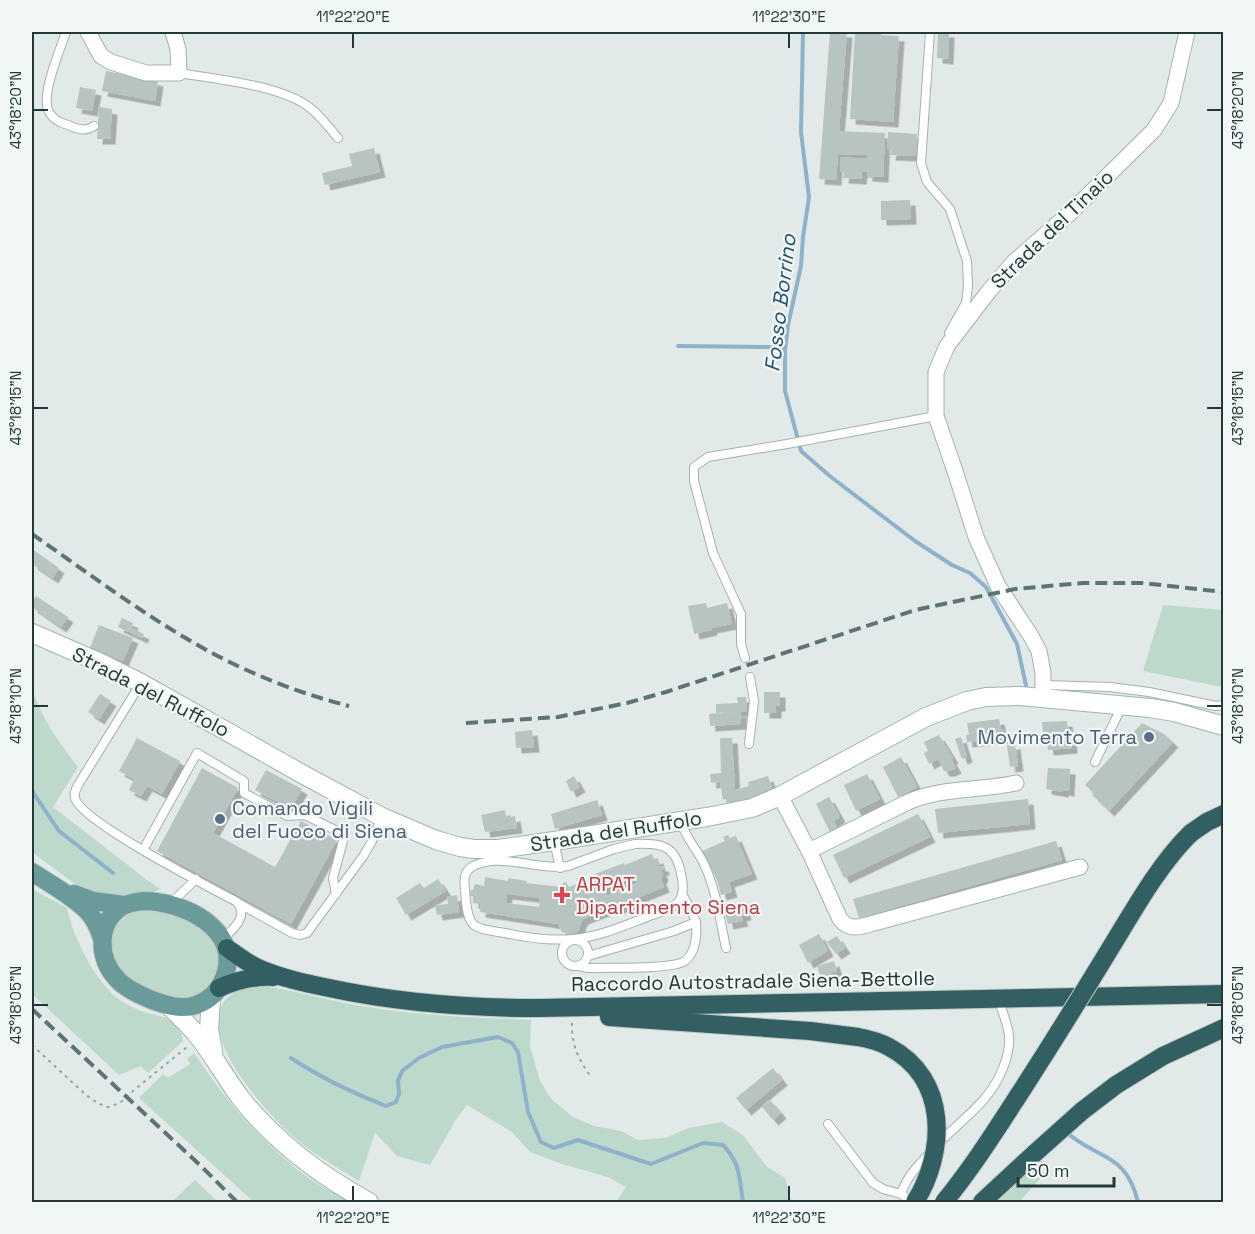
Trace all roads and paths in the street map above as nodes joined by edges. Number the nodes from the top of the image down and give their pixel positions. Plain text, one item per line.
1 (66, 32) edge
2 (88, 32) edge
3 (173, 32) edge
4 (930, 32) edge
5 (1187, 32) edge
6 (179, 73) junction
7 (94, 126) dead end
8 (338, 138) dead end
9 (947, 346) junction
10 (936, 416) junction
11 (32, 633) edge
12 (744, 658) dead end
13 (750, 677) dead end
14 (141, 683) junction
15 (1043, 691) junction
16 (1122, 705) junction
17 (1224, 705) edge
18 (1224, 726) edge
19 (749, 744) dead end
20 (1095, 762) dead end
21 (1016, 783) dead end
22 (780, 796) junction
23 (1224, 814) edge
24 (382, 817) junction
25 (681, 822) junction
26 (554, 842) junction
27 (143, 850) junction
28 (809, 851) junction
29 (1080, 867) dead end
30 (560, 868) junction
31 (32, 872) edge
32 (196, 879) junction
33 (55, 886) junction
34 (336, 894) junction
35 (682, 894) junction
36 (237, 902) junction
37 (170, 904) junction
38 (124, 906) junction
39 (696, 922) junction
40 (102, 938) junction
41 (573, 939) junction
42 (225, 944) junction
43 (726, 948) dead end
44 (588, 956) junction
45 (579, 966) junction
46 (286, 978) junction
47 (1224, 982) edge
48 (215, 993) junction
49 (1224, 994) edge
50 (999, 999) junction
51 (944, 1000) junction
52 (170, 1006) junction
53 (539, 1008) junction
54 (573, 1014) junction
55 (1224, 1028) edge
56 (199, 1037) junction
57 (32, 1044) edge
58 (219, 1067) junction
59 (591, 1077) dead end
60 (828, 1124) dead end
61 (909, 1200) edge
62 (369, 1203) edge
63 (944, 1203) edge
64 (982, 1203) edge

1 - 7 lane
2 - 6 street
3 - 6 street
4 - 9 lane
5 - 9 street, Strada del Tinaio
6 - 8 lane
9 - 10 street, Strada del Tinaio
10 - 12 lane
10 - 15 street, Strada del Tinaio
11 - 14 street, Strada del Ruffolo
13 - 19 lane
14 - 24 street, Strada del Ruffolo
14 - 27 lane
15 - 16 street, Strada del Ruffolo
15 - 17 lane
15 - 22 street, Strada del Ruffolo
16 - 18 street, Strada del Ruffolo
16 - 20 lane
21 - 28 street
22 - 25 street, Strada del Ruffolo
22 - 28 street
23 - 63 highway, bridge
24 - 26 street, Strada del Ruffolo
24 - 34 lane
25 - 26 street, Strada del Ruffolo
25 - 43 lane
26 - 30 lane
27 - 32 lane
27 - 34 lane
28 - 29 street
30 - 35 lane
30 - 41 lane
31 - 33 main road
32 - 36 lane
32 - 37 lane
33 - 38 main road
33 - 40 main road
34 - 36 lane
35 - 39 lane
35 - 41 lane
36 - 42 lane
37 - 38 main road
37 - 42 main road
38 - 40 main road
39 - 44 lane
39 - 45 lane
40 - 52 main road
41 - 44 lane
41 - 45 lane
42 - 46 highway, Raccordo Autostradale Siena-Bettolle
42 - 48 main road
44 - 45 lane
46 - 48 highway, Raccordo Autostradale Siena-Bettolle
46 - 53 highway, Raccordo Autostradale Siena-Bettolle
47 - 51 highway
48 - 52 main road
48 - 58 street
49 - 50 highway, Raccordo Autostradale Siena-Bettolle
50 - 51 highway, Raccordo Autostradale Siena-Bettolle
50 - 61 lane
51 - 53 highway, Raccordo Autostradale Siena-Bettolle
52 - 56 street
53 - 54 highway
54 - 59 path
54 - 61 highway, bridge
55 - 64 highway
56 - 57 path
56 - 58 street
58 - 62 street
60 - 61 lane

